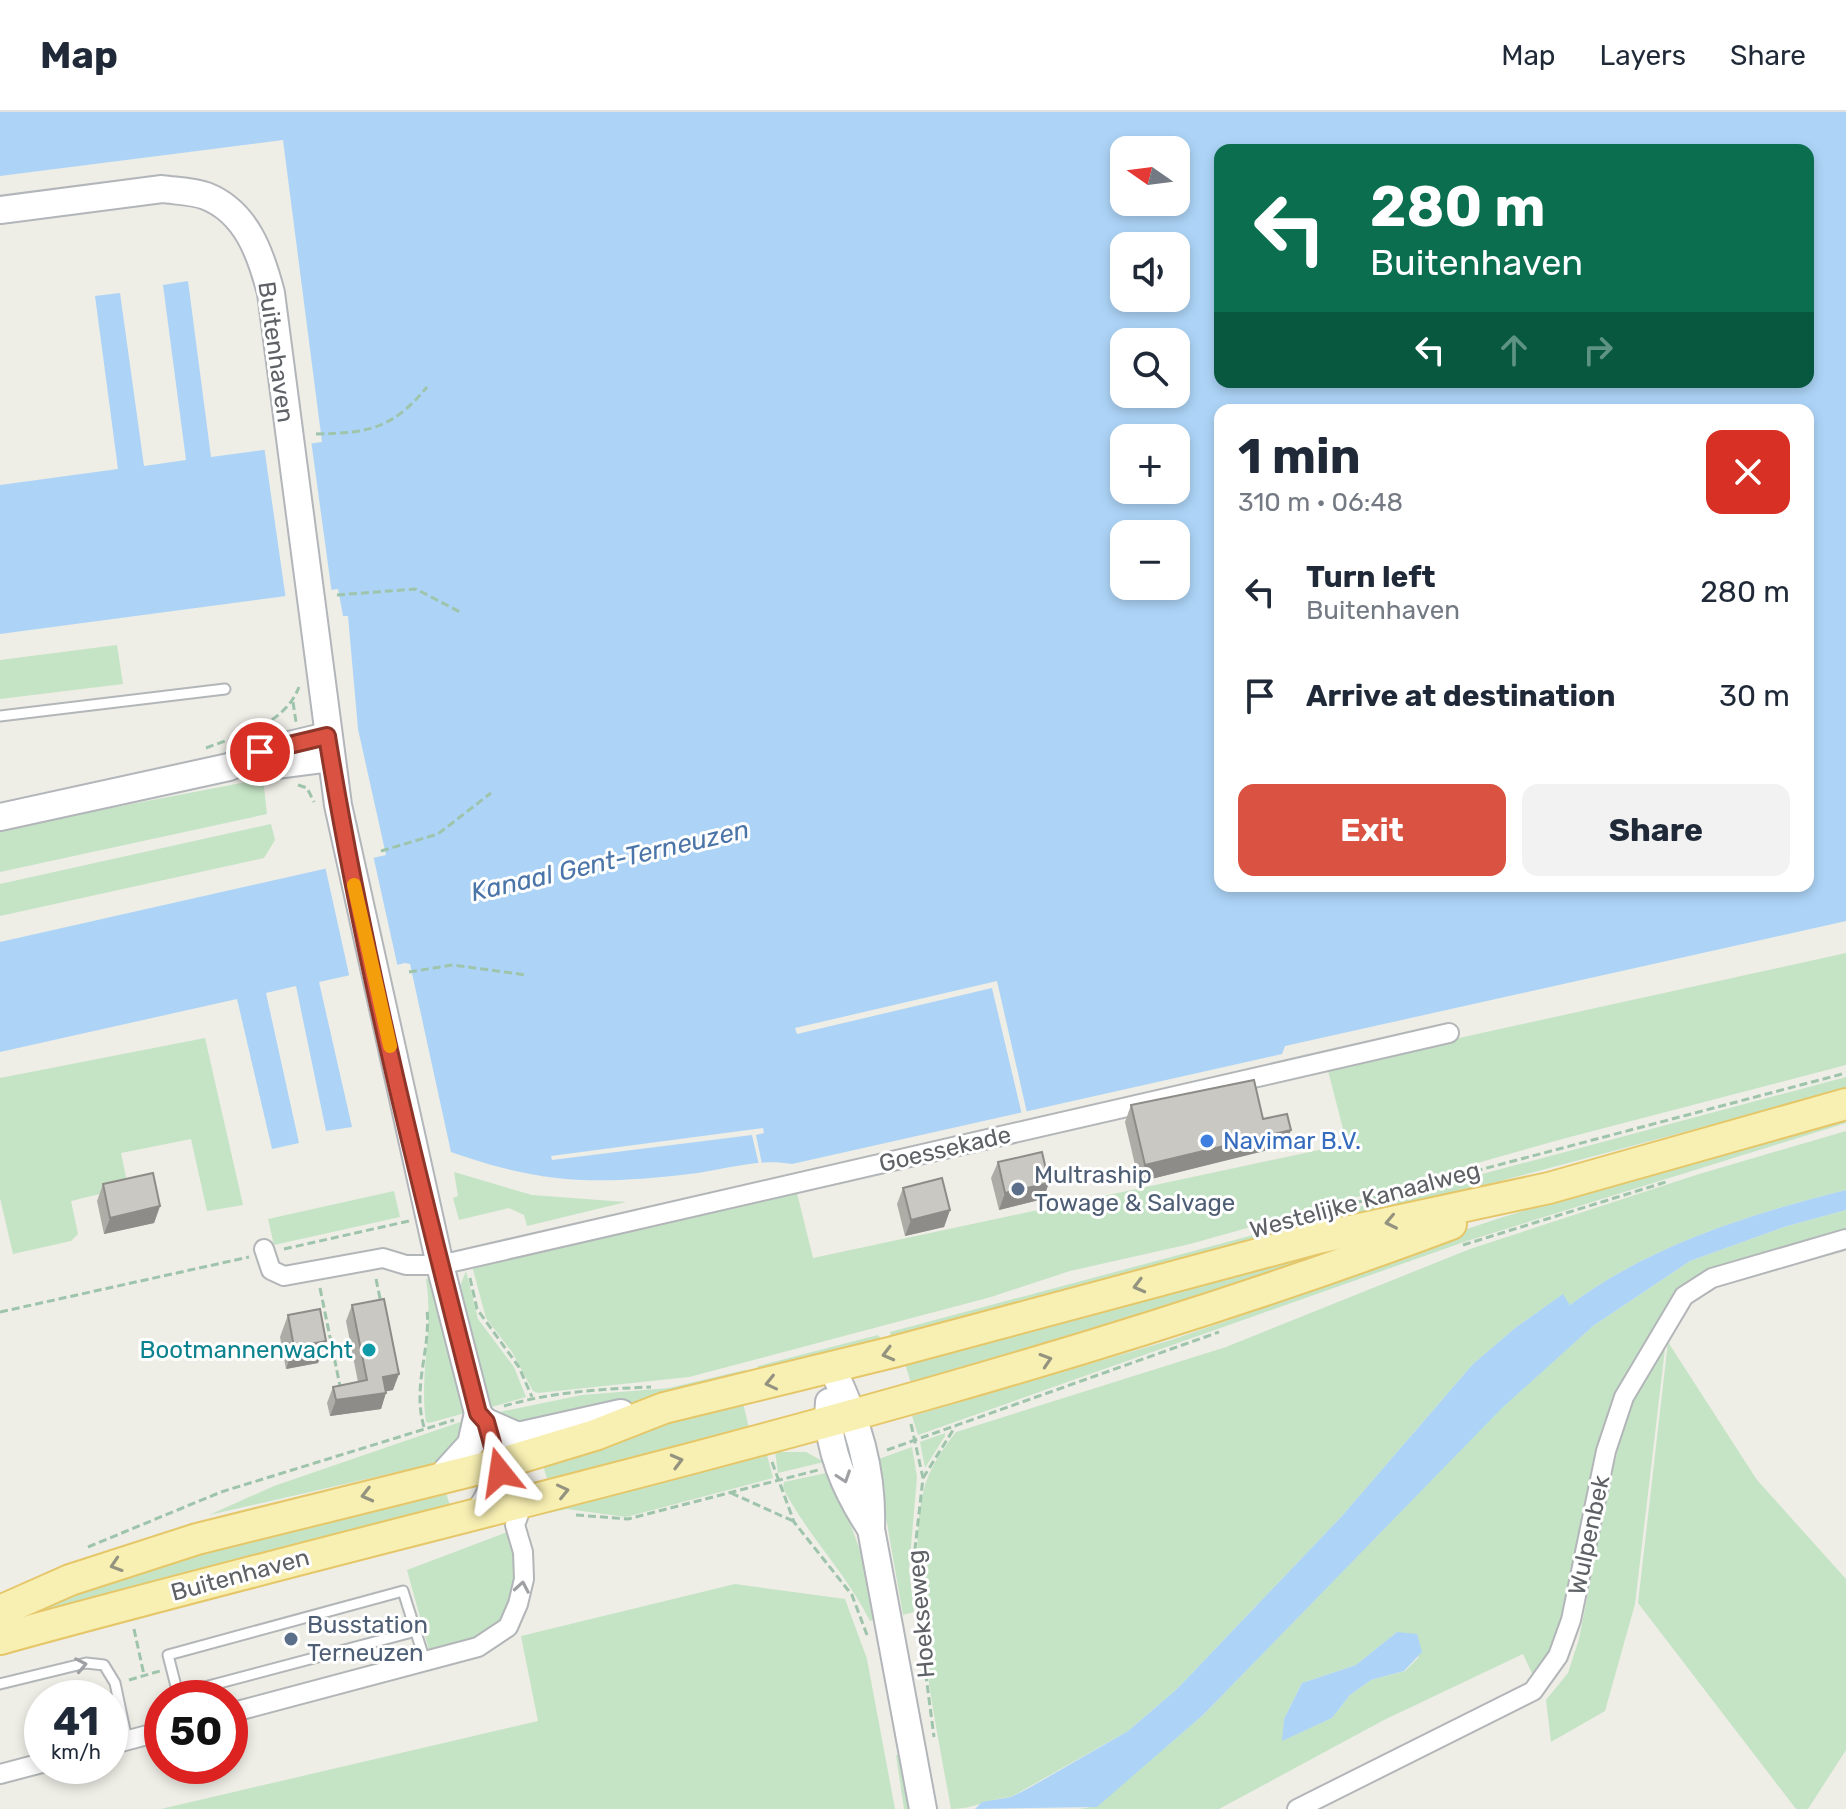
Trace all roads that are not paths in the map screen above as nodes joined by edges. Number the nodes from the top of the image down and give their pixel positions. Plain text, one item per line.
1 (0, 210) edge
2 (225, 689) dead end
3 (0, 716) edge
4 (329, 747) junction
5 (0, 817) edge
6 (1449, 1033) dead end
7 (1846, 1104) edge
8 (1549, 1188) junction
9 (1846, 1239) edge
10 (264, 1252) road end
11 (440, 1265) junction
12 (832, 1368) junction
13 (665, 1396) junction
14 (482, 1418) junction
15 (841, 1418) junction
16 (499, 1464) junction
17 (442, 1476) junction
18 (524, 1500) junction
19 (480, 1511) junction
20 (0, 1611) edge
21 (416, 1631) junction
22 (0, 1639) edge
23 (425, 1661) junction
24 (113, 1680) edge
25 (175, 1680) edge
26 (237, 1680) edge
27 (0, 1684) edge
28 (248, 1708) edge
29 (24, 1768) edge
30 (0, 1774) edge
31 (923, 1809) edge
32 (1297, 1809) edge

1 - 4 main road, Buitenhaven
2 - 3 lane
4 - 5 main road
4 - 11 main road, Buitenhaven
6 - 11 street, Goessekade
7 - 8 main road, Westelijke Kanaalweg
8 -> 12 main road, Westelijke Kanaalweg
15 -> 8 main road, Westelijke Kanaalweg
9 - 32 street, Wulpenbek
10 - 11 street
11 - 14 main road, Buitenhaven
12 -> 13 main road, Buitenhaven
12 - 15 main road, Hoekseweg
13 - 14 main road, Buitenhaven
13 - 16 main road, Buitenhaven
14 - 16 main road, Buitenhaven
14 - 17 main road
18 -> 15 main road, Buitenhaven
15 - 31 main road, Hoekseweg
16 - 17 main road, Buitenhaven
16 - 19 main road
17 -> 20 main road, Buitenhaven
18 - 19 main road, Buitenhaven
23 -> 18 street
19 - 22 main road, Buitenhaven
21 - 23 lane
21 - 25 lane
21 - 26 lane
23 - 28 street
27 -> 24 lane
29 - 30 street

